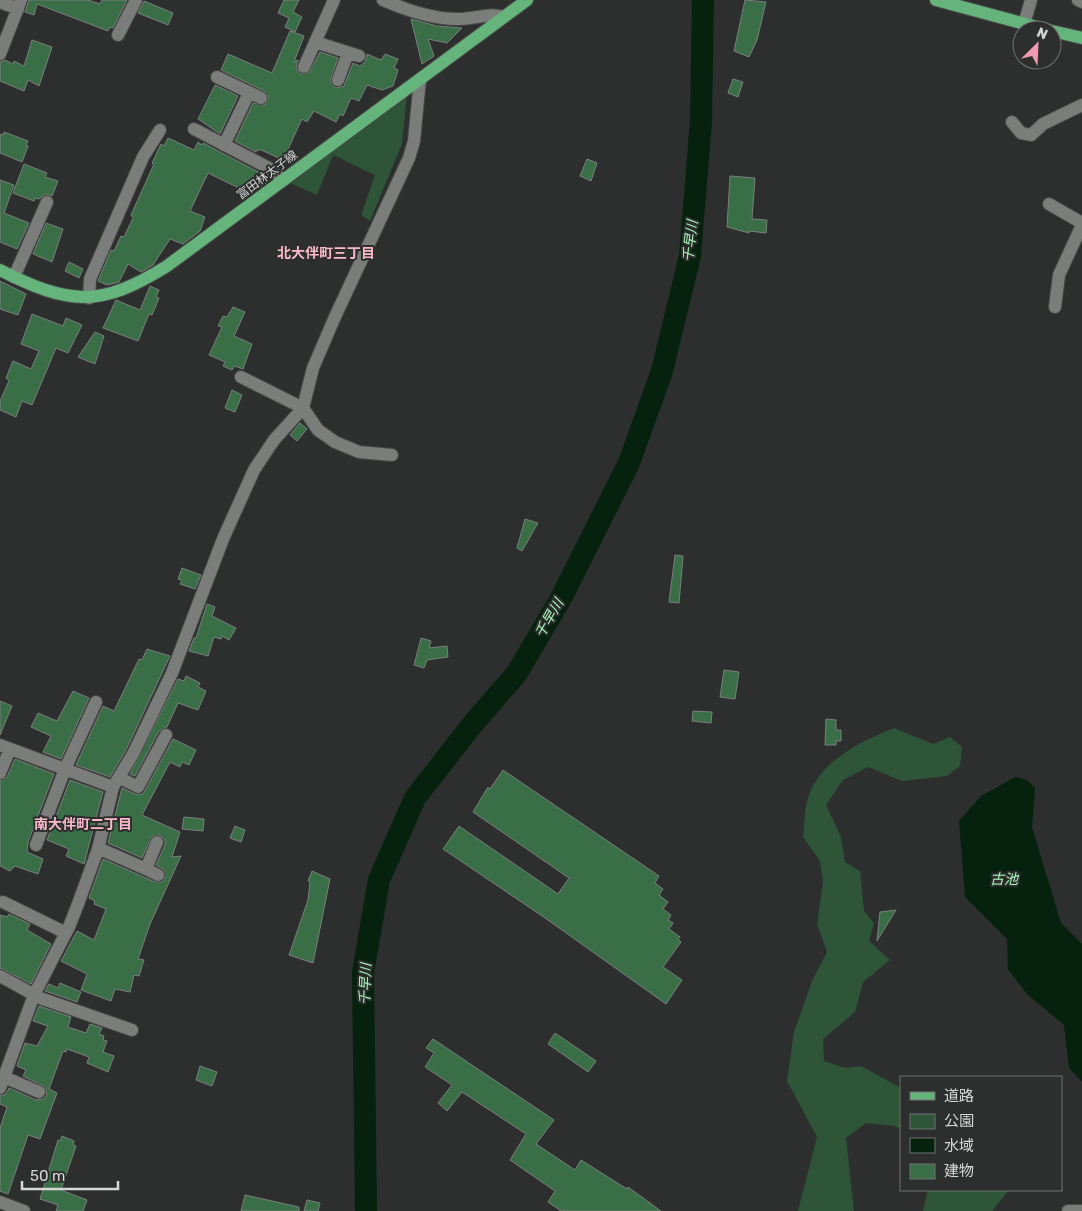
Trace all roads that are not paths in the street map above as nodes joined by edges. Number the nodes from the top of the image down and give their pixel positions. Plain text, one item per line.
1 (136, 0) edge
2 (334, 0) edge
3 (383, 0) edge
4 (527, 0) edge
5 (939, 0) edge
6 (1031, 0) edge
7 (1078, 0) edge
8 (0, 2) edge
9 (1082, 2) edge
10 (19, 4) edge
11 (503, 18) junction
12 (1025, 20) edge
13 (1012, 21) edge
14 (1062, 33) edge
15 (118, 35) dead end
16 (1082, 38) edge
17 (314, 42) junction
18 (0, 54) edge
19 (304, 67) dead end
20 (217, 77) dead end
21 (420, 79) junction
22 (338, 80) dead end
23 (249, 93) junction
24 (261, 98) dead end
25 (1082, 105) edge
26 (1012, 122) dead end
27 (194, 129) dead end
28 (160, 130) dead end
29 (224, 145) junction
30 (284, 180) junction
31 (47, 202) dead end
32 (1050, 204) dead end
33 (1082, 224) edge
34 (0, 270) edge
35 (14, 277) junction
36 (89, 298) junction
37 (1055, 307) dead end
38 (241, 377) dead end
39 (303, 408) junction
40 (392, 455) dead end
41 (96, 702) dead end
42 (166, 735) dead end
43 (5, 747) edge
44 (65, 769) junction
45 (0, 774) edge
46 (117, 782) junction
47 (158, 842) dead end
48 (36, 845) dead end
49 (98, 848) junction
50 (3, 902) dead end
51 (66, 933) junction
52 (0, 976) edge
53 (34, 995) junction
54 (132, 1030) dead end
55 (2, 1082) edge
56 (39, 1092) dead end
57 (0, 1202) edge
58 (24, 1211) edge
59 (1068, 1211) edge
60 (1082, 1211) edge

1 - 15 street
2 - 17 street
3 - 11 street
4 - 11 main road, 富田林太子線
5 - 13 main road
6 - 12 street
7 - 9 street
8 - 10 street
10 - 18 street
11 - 21 main road, 富田林太子線
14 - 16 main road
17 - 19 street
17 - 22 street
20 - 23 street
21 - 30 main road, 富田林太子線
21 - 39 street
23 - 24 street
23 - 29 street
25 - 26 street
27 - 29 street
28 - 36 street
29 - 30 street
30 - 36 main road, 富田林太子線
31 - 35 street
32 - 33 street
33 - 37 street
34 - 35 main road, 富田林太子線
35 - 36 main road, 富田林太子線
38 - 39 street
39 - 40 street
39 - 46 street
41 - 44 street
42 - 46 street
43 - 44 street
43 - 45 street
44 - 46 street
44 - 48 street
46 - 49 street
47 - 49 street
49 - 51 street
50 - 51 street
51 - 53 street
52 - 53 street
53 - 54 street
53 - 55 street
55 - 56 street
57 - 58 street
59 - 60 street

